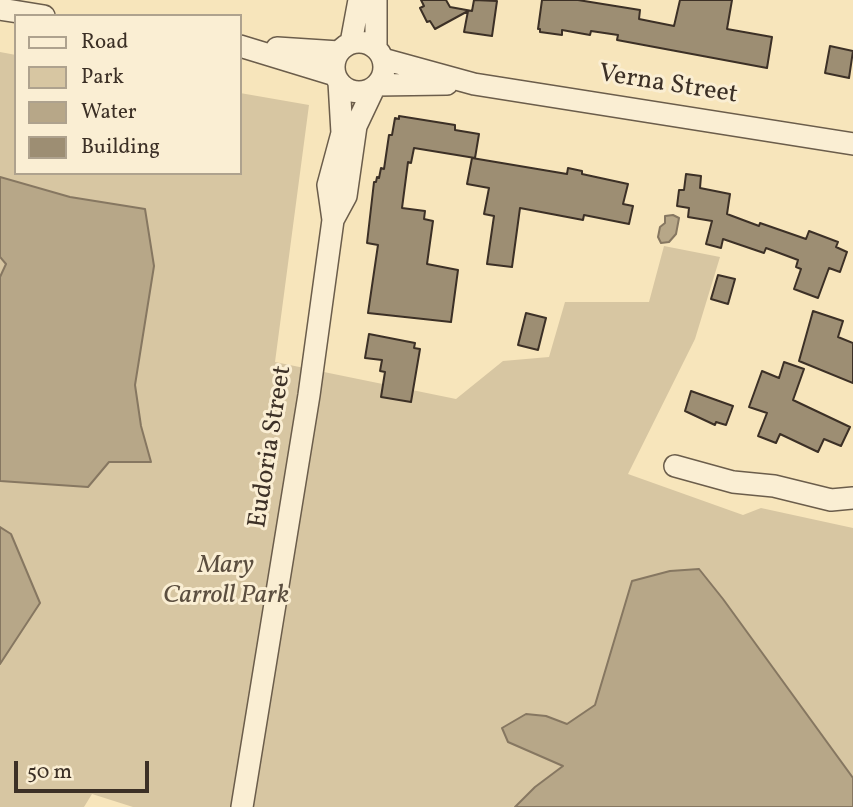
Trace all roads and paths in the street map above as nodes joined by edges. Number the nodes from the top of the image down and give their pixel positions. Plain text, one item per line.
1 (359, 0) edge
2 (376, 0) edge
3 (0, 9) edge
4 (31, 14) edge
5 (242, 46) edge
6 (242, 47) edge
7 (345, 47) junction
8 (379, 53) junction
9 (337, 79) junction
10 (474, 84) junction
11 (375, 86) junction
12 (853, 144) edge
13 (333, 220) junction
14 (675, 466) dead end
15 (853, 498) edge
16 (242, 807) edge

1 - 7 street
2 - 8 street
3 - 4 street
5 - 7 street
6 - 9 street
7 - 8 street
7 - 9 street
8 - 10 street, Verna Street
8 - 11 street
9 - 11 street
9 - 13 street, Eudoria Street
10 - 11 street, Verna Street
10 - 12 street, Verna Street
11 - 13 street, Eudoria Street
13 - 16 street, Eudoria Street
14 - 15 street

